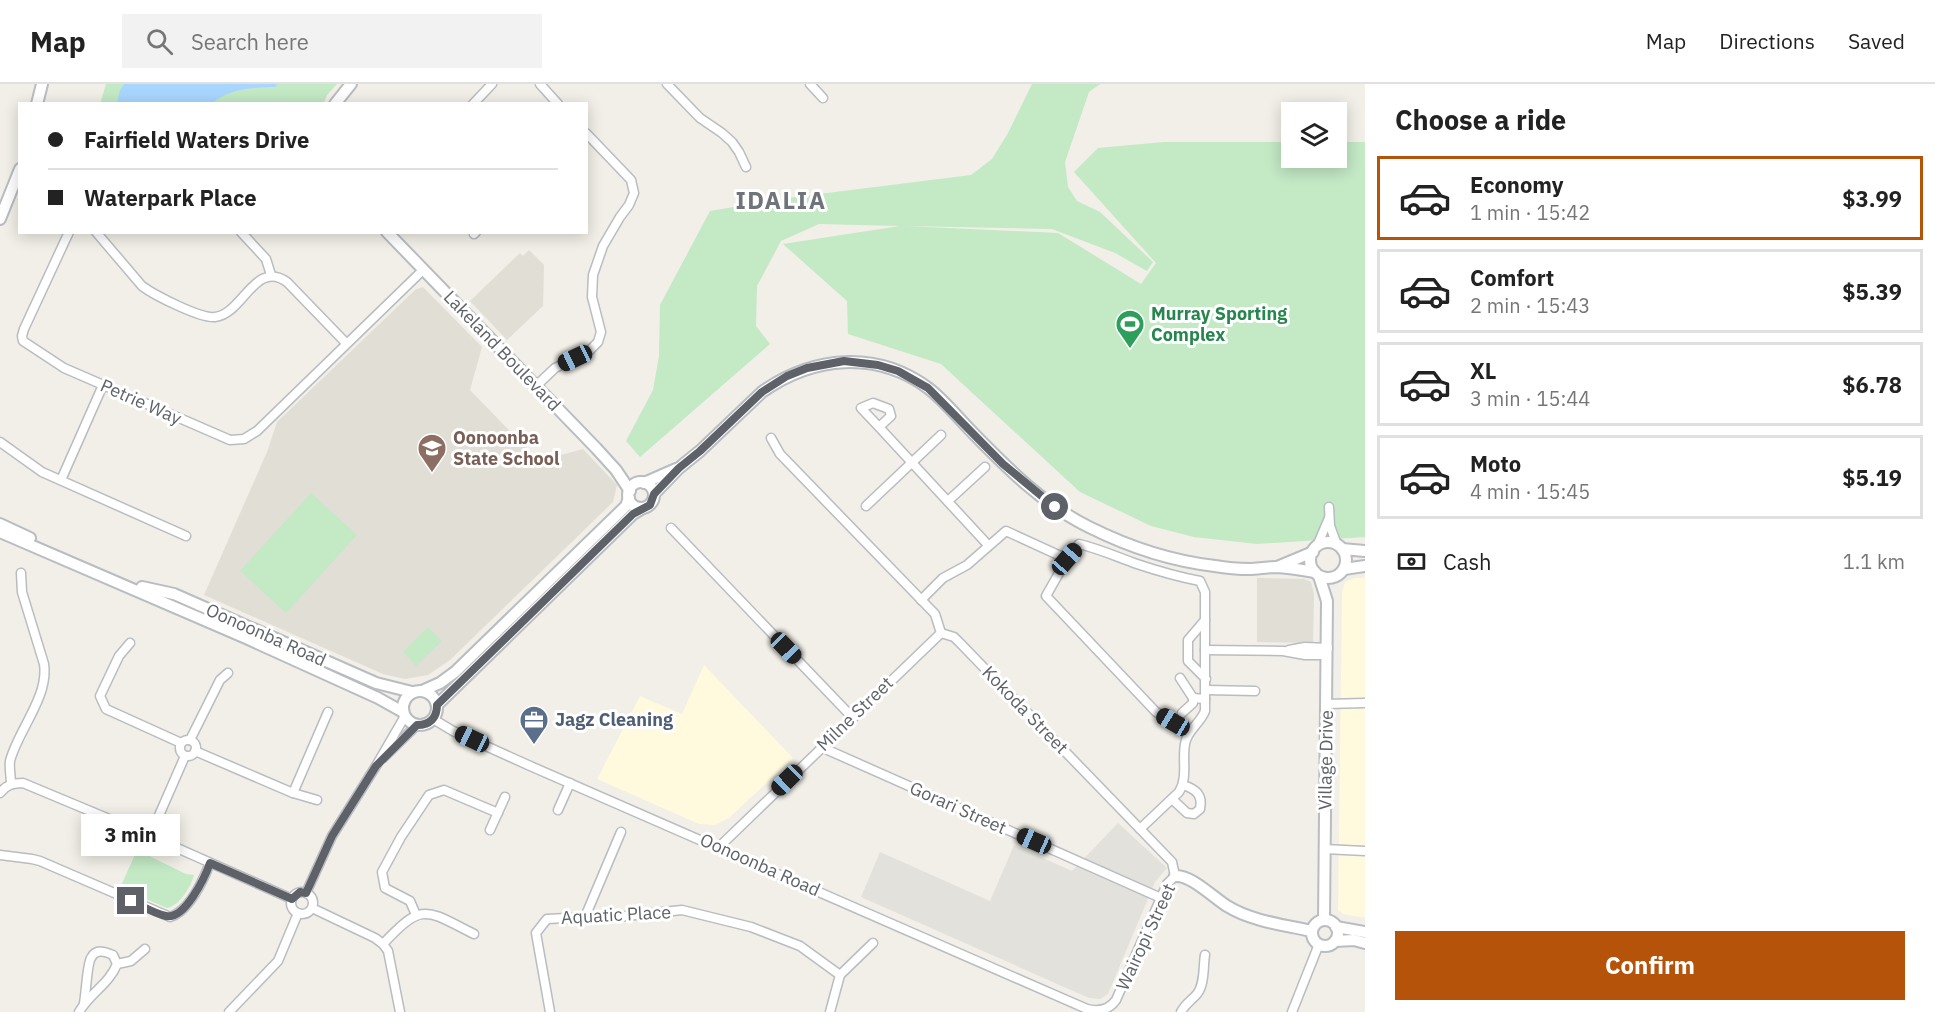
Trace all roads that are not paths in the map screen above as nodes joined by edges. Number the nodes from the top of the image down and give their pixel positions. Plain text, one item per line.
1 (42, 84) edge
2 (351, 84) edge
3 (492, 84) edge
4 (540, 84) edge
5 (667, 84) edge
6 (810, 84) edge
7 (823, 98) dead end
8 (38, 102) edge
9 (337, 102) edge
10 (475, 102) edge
11 (556, 102) edge
12 (588, 136) edge
13 (746, 167) dead end
14 (18, 174) edge
15 (0, 219) edge
16 (68, 234) edge
17 (98, 234) edge
18 (244, 234) edge
19 (389, 234) edge
20 (423, 270) junction
21 (271, 275) junction
22 (346, 343) junction
23 (103, 385) junction
24 (536, 386) junction
25 (879, 427) dead end
26 (941, 435) dead end
27 (771, 438) dead end
28 (0, 442) edge
29 (912, 462) junction
30 (985, 466) dead end
31 (679, 468) junction
32 (61, 480) junction
33 (635, 489) junction
34 (654, 494) junction
35 (948, 501) junction
36 (866, 506) dead end
37 (1329, 507) dead end
38 (643, 508) junction
39 (1329, 517) junction
40 (0, 524) edge
41 (671, 528) dead end
42 (0, 532) edge
43 (186, 536) dead end
44 (988, 545) junction
45 (1339, 547) junction
46 (1315, 549) junction
47 (1365, 551) edge
48 (1067, 559) junction
49 (77, 564) junction
50 (1365, 566) edge
51 (1277, 567) junction
52 (21, 573) dead end
53 (1340, 573) junction
54 (1317, 574) junction
55 (118, 582) junction
56 (921, 600) junction
57 (1327, 601) junction
58 (1205, 620) junction
59 (941, 633) junction
60 (130, 643) dead end
61 (1205, 650) junction
62 (1328, 651) junction
63 (228, 673) dead end
64 (1180, 678) dead end
65 (1206, 679) junction
66 (1255, 691) dead end
67 (417, 692) junction
68 (1206, 694) junction
69 (1193, 698) junction
70 (1365, 703) edge
71 (1326, 704) junction
72 (437, 705) junction
73 (328, 712) dead end
74 (1182, 713) dead end
75 (404, 714) junction
76 (852, 717) junction
77 (433, 719) junction
78 (417, 725) junction
79 (1189, 732) junction
80 (190, 740) junction
81 (181, 743) junction
82 (821, 747) junction
83 (195, 751) junction
84 (185, 756) junction
85 (376, 766) junction
86 (570, 783) junction
87 (11, 784) junction
88 (1183, 785) junction
89 (0, 793) edge
90 (293, 793) junction
91 (505, 797) dead end
92 (1172, 799) junction
93 (317, 800) dead end
94 (558, 810) dead end
95 (498, 813) junction
96 (1140, 829) junction
97 (490, 830) dead end
98 (621, 832) dead end
99 (150, 836) junction
100 (719, 847) junction
101 (1324, 849) junction
102 (1365, 850) edge
103 (0, 855) edge
104 (210, 863) junction
105 (1176, 876) junction
106 (306, 893) junction
107 (1161, 898) junction
108 (292, 899) junction
109 (312, 908) junction
110 (298, 913) junction
111 (416, 915) junction
112 (585, 916) junction
113 (1324, 920) junction
114 (1336, 927) junction
115 (1312, 931) junction
116 (1365, 932) edge
117 (474, 934) dead end
118 (1335, 941) junction
119 (873, 943) dead end
120 (1365, 943) edge
121 (383, 944) junction
122 (1319, 944) junction
123 (145, 949) dead end
124 (1205, 955) dead end
125 (117, 964) junction
126 (840, 975) junction
127 (84, 1003) junction
128 (1087, 1009) joint
129 (79, 1012) edge
130 (229, 1012) edge
131 (400, 1012) edge
132 (550, 1012) edge
133 (830, 1012) edge
134 (1181, 1012) edge
135 (1292, 1012) edge

1 - 8 street
2 - 9 street
3 - 10 street
4 - 11 street
5 - 13 street
6 - 7 street
12 - 24 street
14 - 15 street
16 - 23 street, Petrie Way
17 - 21 street
18 - 21 street
19 - 20 street, Lakeland Boulevard
20 - 22 street, Petrie Way
20 - 24 street, Lakeland Boulevard
21 - 22 street
22 - 23 street, Petrie Way
23 - 32 street
24 - 33 street, Lakeland Boulevard
25 - 29 street
26 - 29 street
27 - 56 street, Kokoda Street
28 - 32 street
29 - 35 street
29 - 36 street
30 - 35 street
31 - 33 street
31 - 34 street
31 - 51 street
32 - 43 street
33 - 34 street
33 - 38 street
33 - 67 street
34 - 38 street
35 - 44 street
37 - 39 street
38 - 72 street
39 - 45 street
39 - 46 street
40 - 49 street, Oonoonba Road
41 - 76 street
42 - 49 street, Oonoonba Road
44 - 48 street
44 - 56 street
45 - 46 street
45 - 47 street
45 - 53 street
46 - 51 street
46 - 54 street
48 - 58 street
48 - 79 street
49 - 55 street, Oonoonba Road
50 - 53 street
51 - 54 street
52 - 87 street
53 - 54 street
53 - 57 street, Village Drive
54 - 57 street, Village Drive
55 - 67 street, Oonoonba Road
55 - 75 street, Oonoonba Road
56 - 59 street, Kokoda Street
57 - 62 street, Village Drive
58 - 61 street
58 - 65 street
59 - 76 street, Milne Street
59 - 96 street, Kokoda Street
60 - 81 street
61 - 62 street
61 - 65 street
62 - 71 street, Village Drive
63 - 80 street
64 - 69 street
65 - 68 street
66 - 68 street
67 - 72 street
67 - 75 street
68 - 69 street
68 - 79 street
69 - 74 street
70 - 71 street
71 - 101 street, Village Drive
72 - 77 street
73 - 90 street
75 - 78 street
75 - 85 street
76 - 82 street, Milne Street
77 - 78 street
77 - 86 street, Oonoonba Road
78 - 85 street
79 - 88 street
80 - 81 street
80 - 83 street
81 - 84 street
82 - 100 street, Milne Street
82 - 107 street, Gorari Street
83 - 84 street
83 - 90 street
84 - 99 street
85 - 106 street
86 - 94 street
86 - 100 street, Oonoonba Road
87 - 89 street
87 - 99 street
88 - 92 street
88 - 92 street
90 - 93 street
91 - 95 street
92 - 96 street
95 - 97 street
95 - 111 street
96 - 105 street, Kokoda Street
98 - 112 street
99 - 104 street
100 - 128 street, Oonoonba Road
101 - 102 street
101 - 113 street, Village Drive
103 - 104 street
104 - 108 street
105 - 107 street, Wairopi Street
105 - 115 street
106 - 108 street
106 - 109 street
107 - 128 street, Wairopi Street
108 - 110 street
109 - 110 street
109 - 121 street
110 - 130 street
111 - 117 street
111 - 121 street
112 - 126 street, Aquatic Place
112 - 132 street, Aquatic Place
113 - 114 street
113 - 115 street
114 - 116 street
114 - 118 street
115 - 122 street
118 - 120 street
118 - 122 street
119 - 126 street
121 - 131 street
122 - 135 street
123 - 125 street
124 - 134 street
125 - 127 street
125 - 127 street
126 - 133 street
127 - 129 street

